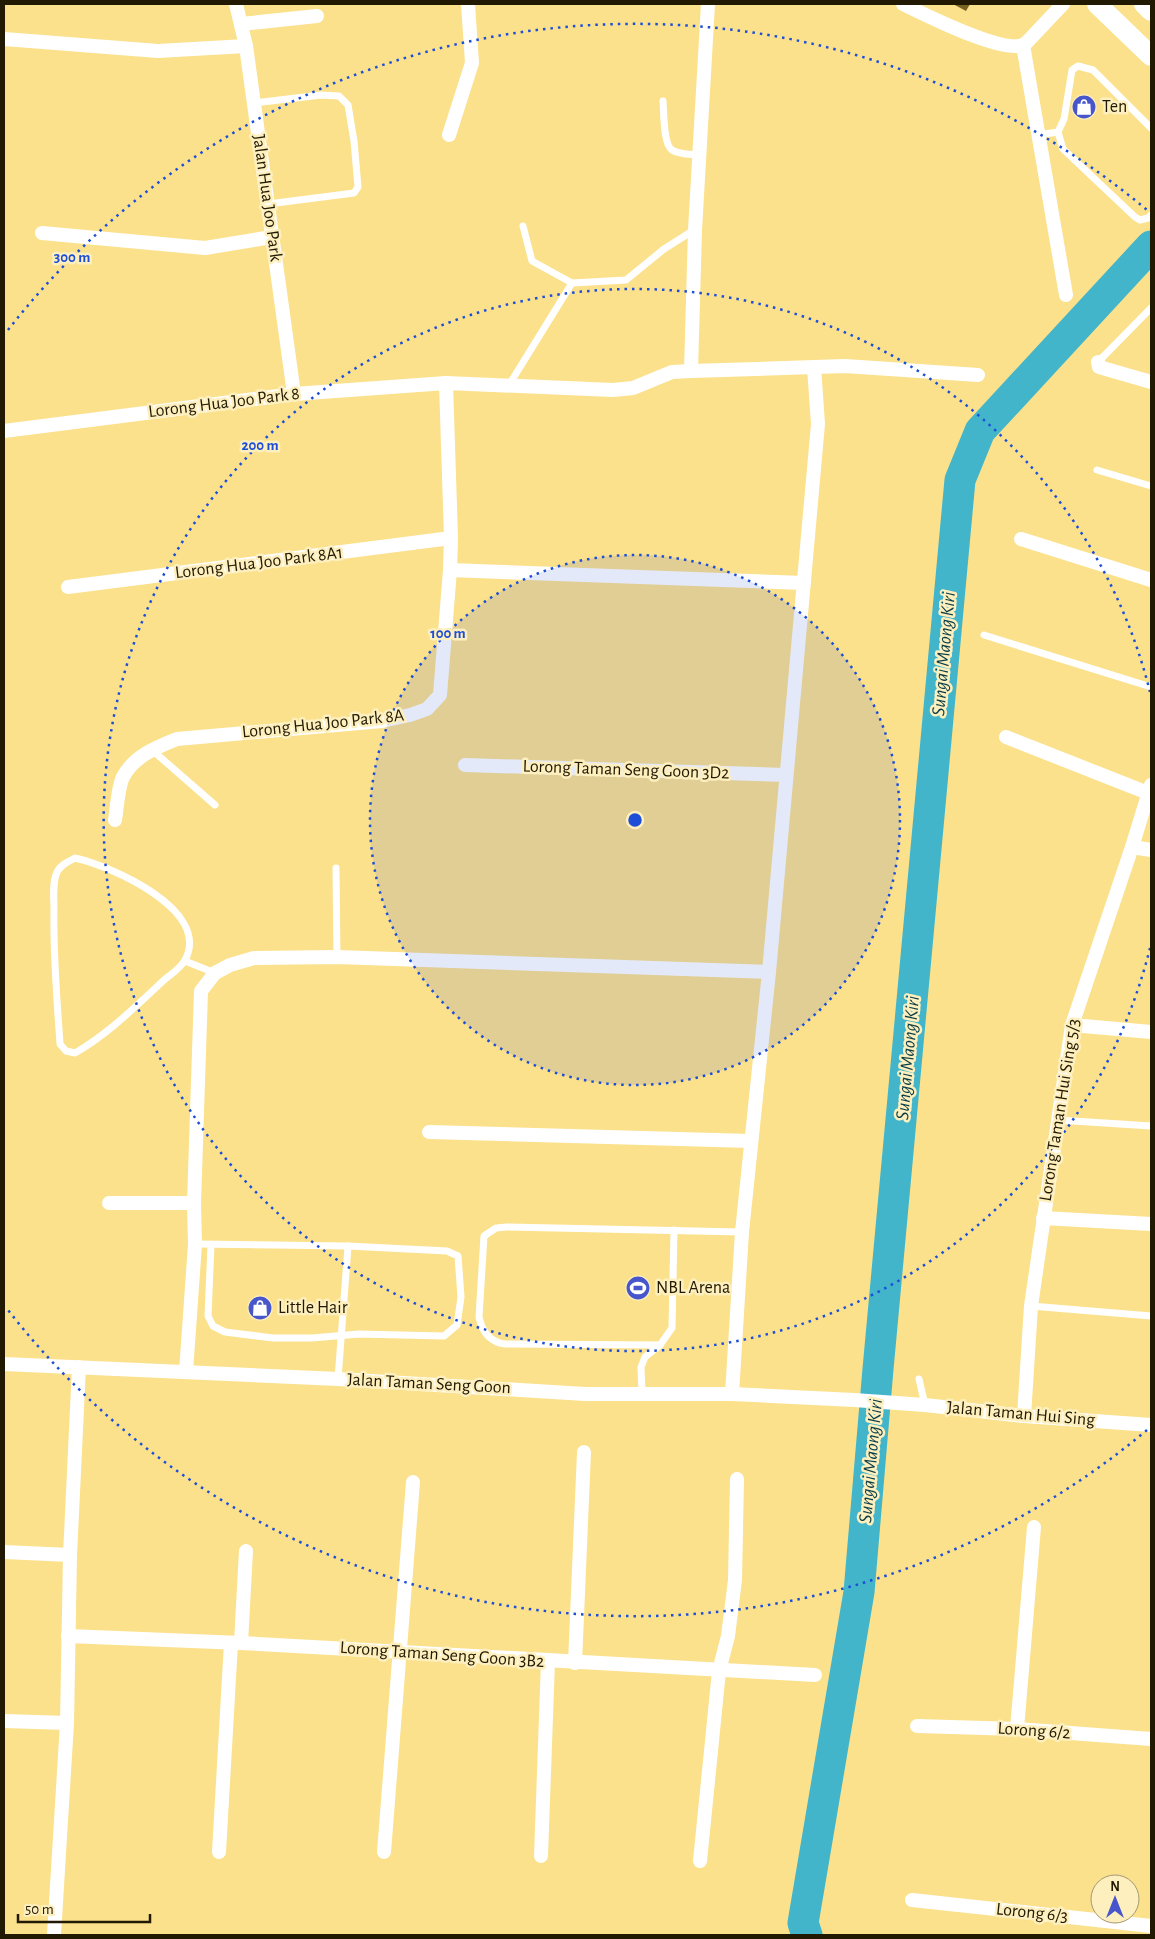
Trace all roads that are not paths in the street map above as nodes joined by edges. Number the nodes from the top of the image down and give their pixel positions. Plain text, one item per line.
1 (236, 4) edge
2 (468, 4) edge
3 (708, 4) edge
4 (903, 4) edge
5 (1063, 4) edge
6 (1098, 4) edge
7 (1144, 4) edge
8 (1151, 11) edge
9 (317, 16) dead end
10 (241, 24) junction
11 (4, 39) edge
12 (1023, 45) junction
13 (246, 46) junction
14 (1151, 56) edge
15 (663, 101) dead end
16 (254, 103) junction
17 (1151, 128) edge
18 (1058, 132) junction
19 (1038, 134) junction
20 (449, 135) dead end
21 (699, 155) junction
22 (268, 204) junction
23 (1151, 215) edge
24 (523, 226) dead end
25 (695, 230) junction
26 (42, 233) dead end
27 (272, 237) junction
28 (572, 283) junction
29 (1066, 295) dead end
30 (1151, 308) edge
31 (1098, 362) joint
32 (814, 367) junction
33 (691, 371) junction
34 (978, 375) dead end
35 (1151, 382) edge
36 (446, 384) junction
37 (508, 386) junction
38 (294, 394) junction
39 (4, 431) edge
40 (1097, 470) dead end
41 (1151, 486) edge
42 (451, 538) junction
43 (1021, 539) dead end
44 (450, 570) junction
45 (1151, 580) edge
46 (804, 583) junction
47 (68, 588) dead end
48 (984, 635) dead end
49 (1151, 687) edge
50 (1006, 738) dead end
51 (151, 750) junction
52 (465, 765) dead end
53 (786, 775) junction
54 (1150, 789) edge
55 (215, 805) dead end
56 (115, 820) dead end
57 (1132, 847) junction
58 (1151, 850) edge
59 (336, 868) dead end
60 (337, 957) junction
61 (185, 961) junction
62 (769, 972) junction
63 (216, 973) junction
64 (1072, 1025) junction
65 (1151, 1032) edge
66 (1057, 1120) junction
67 (1151, 1126) edge
68 (429, 1132) dead end
69 (751, 1140) junction
70 (109, 1203) dead end
71 (194, 1203) junction
72 (1043, 1218) junction
73 (1151, 1224) edge
74 (674, 1230) junction
75 (742, 1232) junction
76 (195, 1244) junction
77 (211, 1245) junction
78 (348, 1246) junction
79 (1031, 1306) junction
80 (1151, 1316) edge
81 (342, 1335) junction
82 (660, 1344) junction
83 (4, 1364) edge
84 (79, 1368) junction
85 (186, 1372) junction
86 (338, 1379) junction
87 (919, 1379) dead end
88 (642, 1393) junction
89 (732, 1394) junction
90 (854, 1400) joint
91 (925, 1405) junction
92 (1024, 1416) junction
93 (1151, 1426) edge
94 (584, 1452) dead end
95 (737, 1479) dead end
96 (412, 1482) dead end
97 (1034, 1527) dead end
98 (246, 1551) dead end
99 (4, 1552) edge
100 (70, 1555) junction
101 (68, 1636) junction
102 (236, 1643) junction
103 (400, 1651) junction
104 (548, 1661) junction
105 (575, 1663) junction
106 (720, 1671) junction
107 (815, 1675) dead end
108 (4, 1721) edge
109 (67, 1723) junction
110 (917, 1726) dead end
111 (1017, 1729) junction
112 (1151, 1740) edge
113 (219, 1852) dead end
114 (384, 1852) dead end
115 (541, 1856) dead end
116 (700, 1862) dead end
117 (912, 1900) dead end
118 (1151, 1926) edge
119 (54, 1935) edge

1 - 10 street, Jalan Hua Joo Park
2 - 20 street
3 - 21 street
4 - 12 street
5 - 12 street
6 - 14 main road
7 - 8 main road
9 - 10 street
10 - 13 street, Jalan Hua Joo Park
11 - 13 street
12 - 19 street
13 - 16 street, Jalan Hua Joo Park
15 - 21 lane
16 - 22 street, Jalan Hua Joo Park
16 - 22 lane
17 - 18 lane
18 - 19 lane
18 - 23 lane
19 - 29 street
21 - 25 street
22 - 27 street, Jalan Hua Joo Park
24 - 28 lane
25 - 28 lane
25 - 33 street
26 - 27 street
27 - 38 street, Jalan Hua Joo Park
28 - 37 lane
30 - 31 lane
31 - 35 street
32 - 33 street, Lorong Hua Joo Park 8
32 - 34 street, Lorong Hua Joo Park 8
32 - 46 street
33 - 37 street, Lorong Hua Joo Park 8
36 - 37 street, Lorong Hua Joo Park 8
36 - 38 street, Lorong Hua Joo Park 8
36 - 42 street, Lorong Hua Joo Park 8A
38 - 39 street, Lorong Hua Joo Park 8
40 - 41 lane
42 - 44 street, Lorong Hua Joo Park 8A
42 - 47 street, Lorong Hua Joo Park 8A1
43 - 45 street
44 - 46 street
44 - 51 street, Lorong Hua Joo Park 8A
46 - 53 street
48 - 49 lane
50 - 54 street
51 - 55 lane
51 - 56 street, Lorong Hua Joo Park 8A
52 - 53 street, Lorong Taman Seng Goon 3D2
53 - 62 street
54 - 57 street, Lorong Taman Hui Sing 5/3
57 - 58 street
57 - 64 street, Lorong Taman Hui Sing 5/3
59 - 60 lane
60 - 62 street
60 - 63 street
61 - 61 lane
61 - 63 lane
62 - 69 street
63 - 71 street
64 - 65 street
64 - 66 street, Lorong Taman Hui Sing 5/3
66 - 67 lane
66 - 72 street, Lorong Taman Hui Sing 5/3
68 - 69 street
69 - 75 street
70 - 71 street
71 - 76 street
72 - 73 street
72 - 79 street, Lorong Taman Hui Sing 5/3
74 - 75 lane
74 - 82 lane
74 - 82 lane
75 - 89 street
76 - 77 lane
76 - 85 street
77 - 78 lane
77 - 81 lane
78 - 81 lane
78 - 81 lane
79 - 80 lane
79 - 92 street, Lorong Taman Hui Sing 5/3
81 - 86 lane
82 - 88 lane
83 - 84 street, Jalan Taman Seng Goon
84 - 85 street, Jalan Taman Seng Goon
84 - 100 street
85 - 86 street, Jalan Taman Seng Goon
86 - 88 street, Jalan Taman Seng Goon
87 - 91 lane
88 - 89 street, Jalan Taman Seng Goon
89 - 90 street, Jalan Taman Seng Goon
90 - 91 street, Jalan Taman Hui Sing
91 - 92 street, Jalan Taman Hui Sing
92 - 93 street, Jalan Taman Hui Sing
94 - 105 street
95 - 106 street
96 - 103 street
97 - 111 street
98 - 102 street
99 - 100 street
100 - 101 street
101 - 102 street, Lorong Taman Seng Goon 3B2
101 - 109 street
102 - 103 street, Lorong Taman Seng Goon 3B2
102 - 113 street
103 - 104 street, Lorong Taman Seng Goon 3B2
103 - 114 street
104 - 105 street, Lorong Taman Seng Goon 3B2
104 - 115 street
105 - 106 street, Lorong Taman Seng Goon 3B2
106 - 107 street, Lorong Taman Seng Goon 3B2
106 - 116 street
108 - 109 street
109 - 119 street
110 - 111 street, Lorong 6/2
111 - 112 street, Lorong 6/2
117 - 118 street, Lorong 6/3

